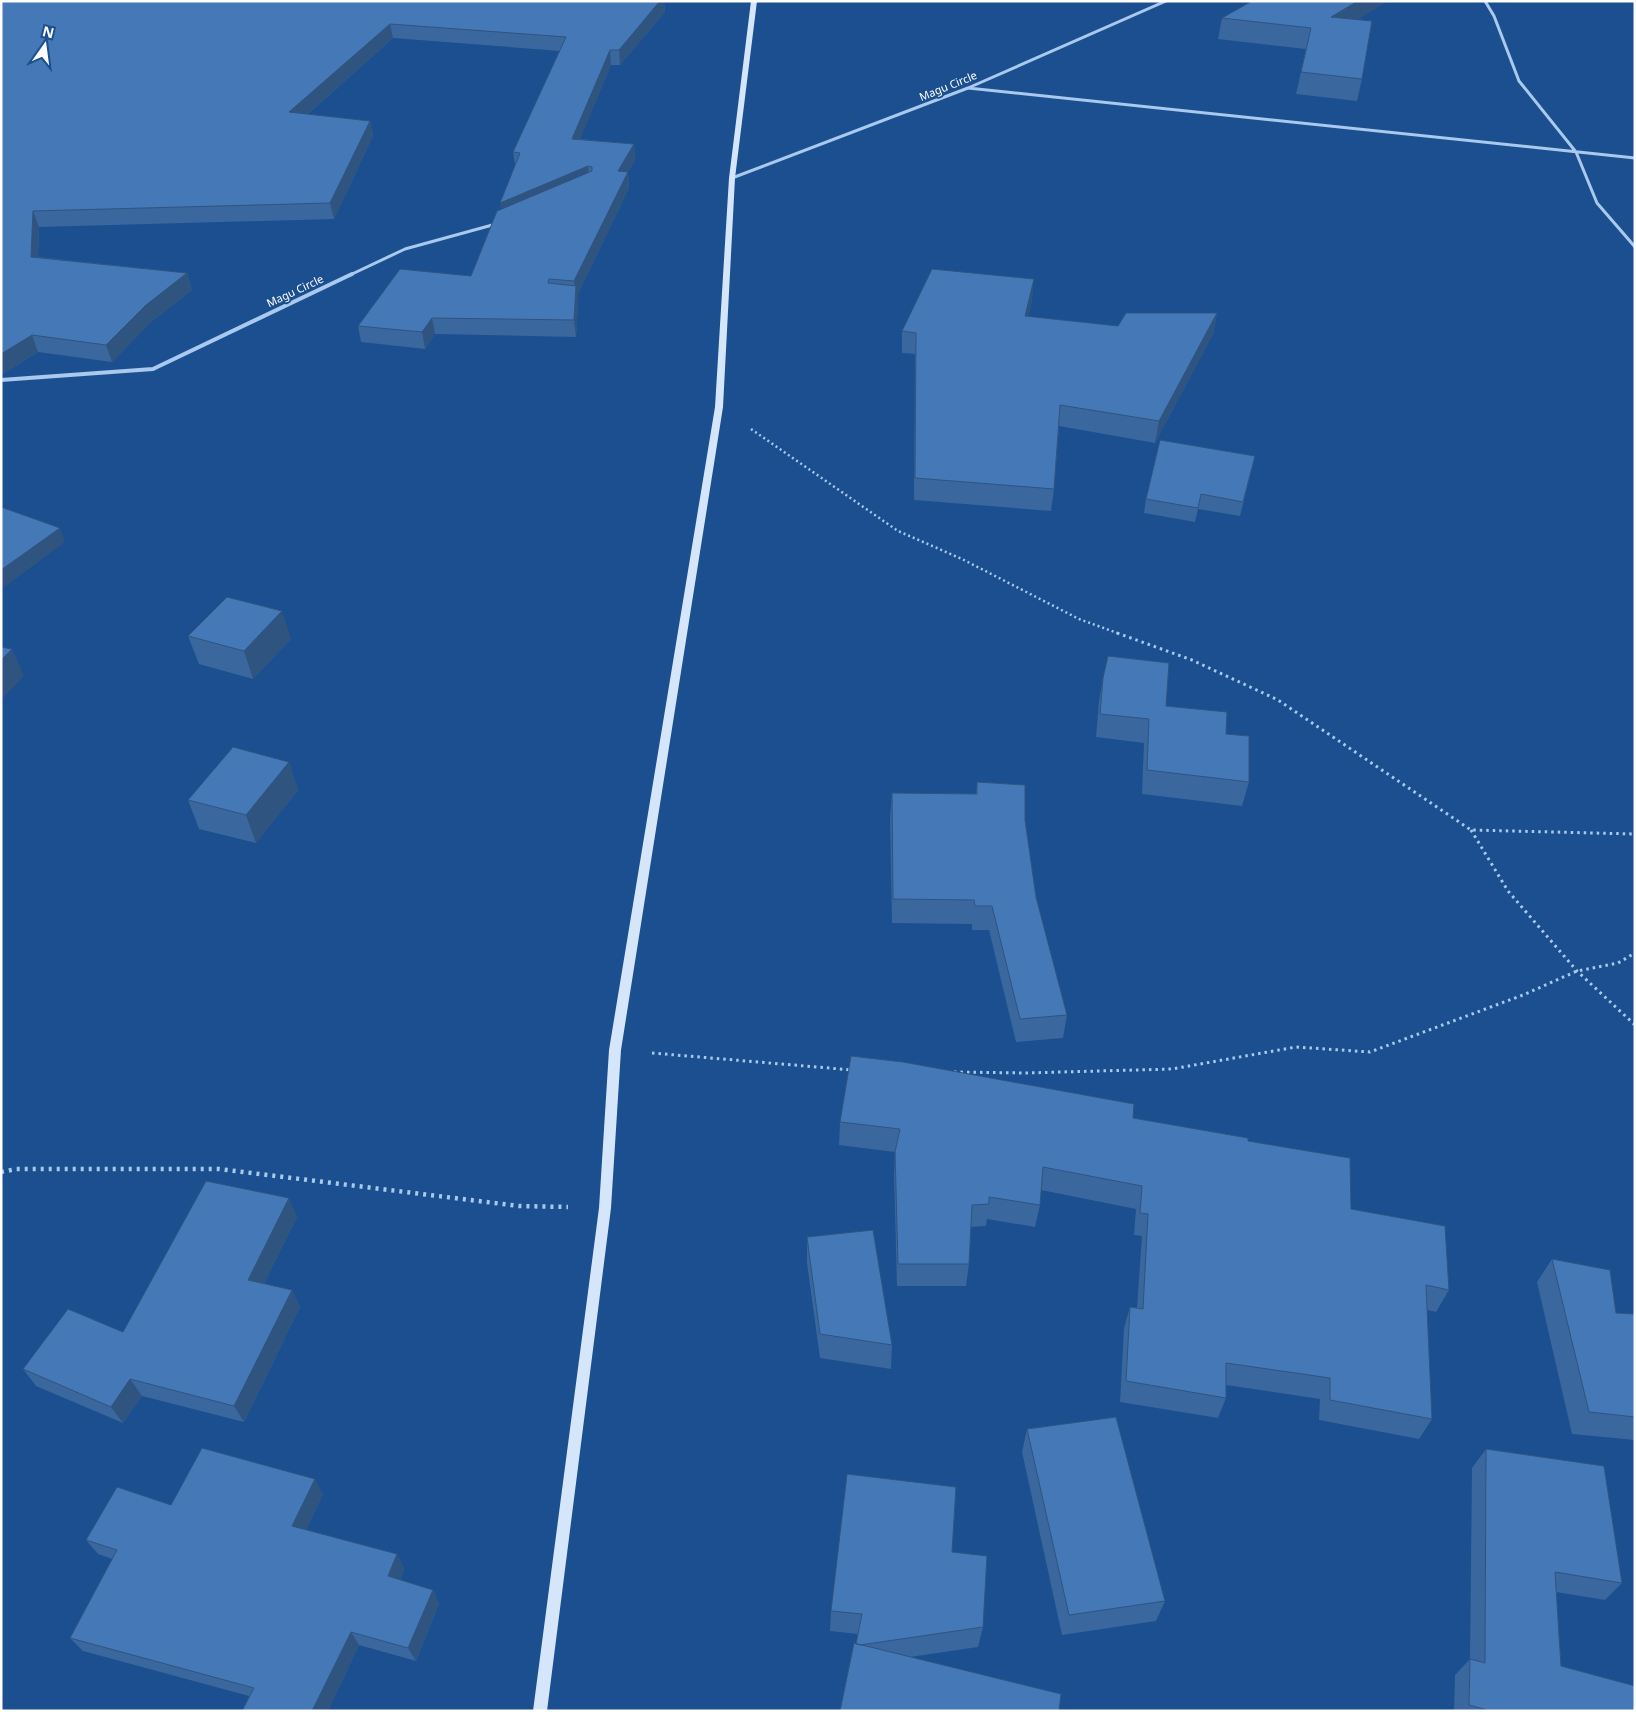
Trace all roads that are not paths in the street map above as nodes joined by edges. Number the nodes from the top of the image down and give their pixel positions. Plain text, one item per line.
1 (754, 1) edge
2 (1166, 1) edge
3 (1485, 1) edge
4 (968, 88) junction
5 (1576, 152) junction
6 (1635, 158) edge
7 (732, 178) junction
8 (504, 222) edge
9 (1635, 248) edge
10 (1, 380) edge
11 (540, 1711) edge

1 - 7 main road
2 - 4 street, Magu Circle
3 - 5 street
4 - 5 street
4 - 7 street, Magu Circle
5 - 6 street
5 - 9 street
7 - 11 main road
8 - 10 street, Magu Circle

